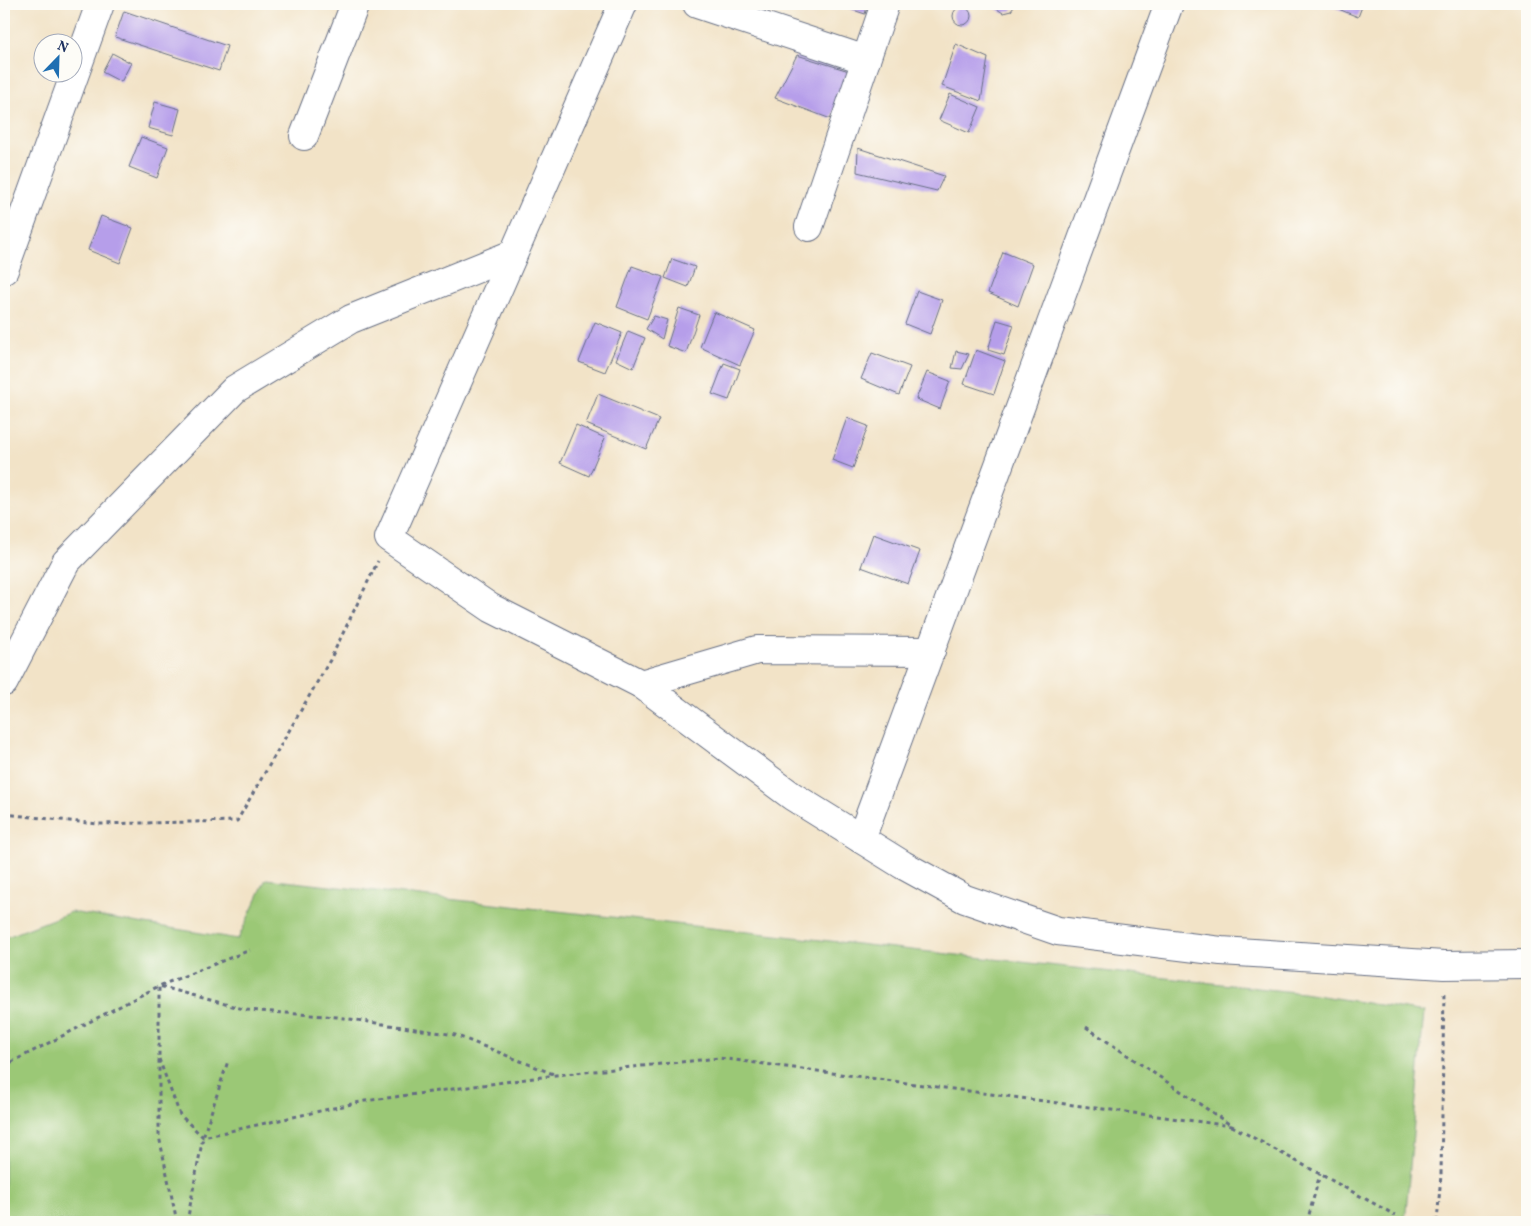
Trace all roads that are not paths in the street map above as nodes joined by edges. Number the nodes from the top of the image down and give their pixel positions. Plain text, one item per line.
1 (100, 4) edge
2 (355, 4) edge
3 (623, 4) edge
4 (697, 4) edge
5 (885, 4) edge
6 (1169, 4) edge
7 (866, 60) junction
8 (304, 136) dead end
9 (809, 227) dead end
10 (513, 254) junction
11 (4, 270) edge
12 (931, 651) junction
13 (4, 682) edge
14 (641, 684) junction
15 (861, 839) junction
16 (1527, 964) edge

1 - 11 street
2 - 8 street
3 - 10 street
4 - 7 street
5 - 7 street
6 - 12 street
7 - 9 street
10 - 13 street
10 - 14 street
12 - 14 street
12 - 15 street
14 - 15 street
15 - 16 street

